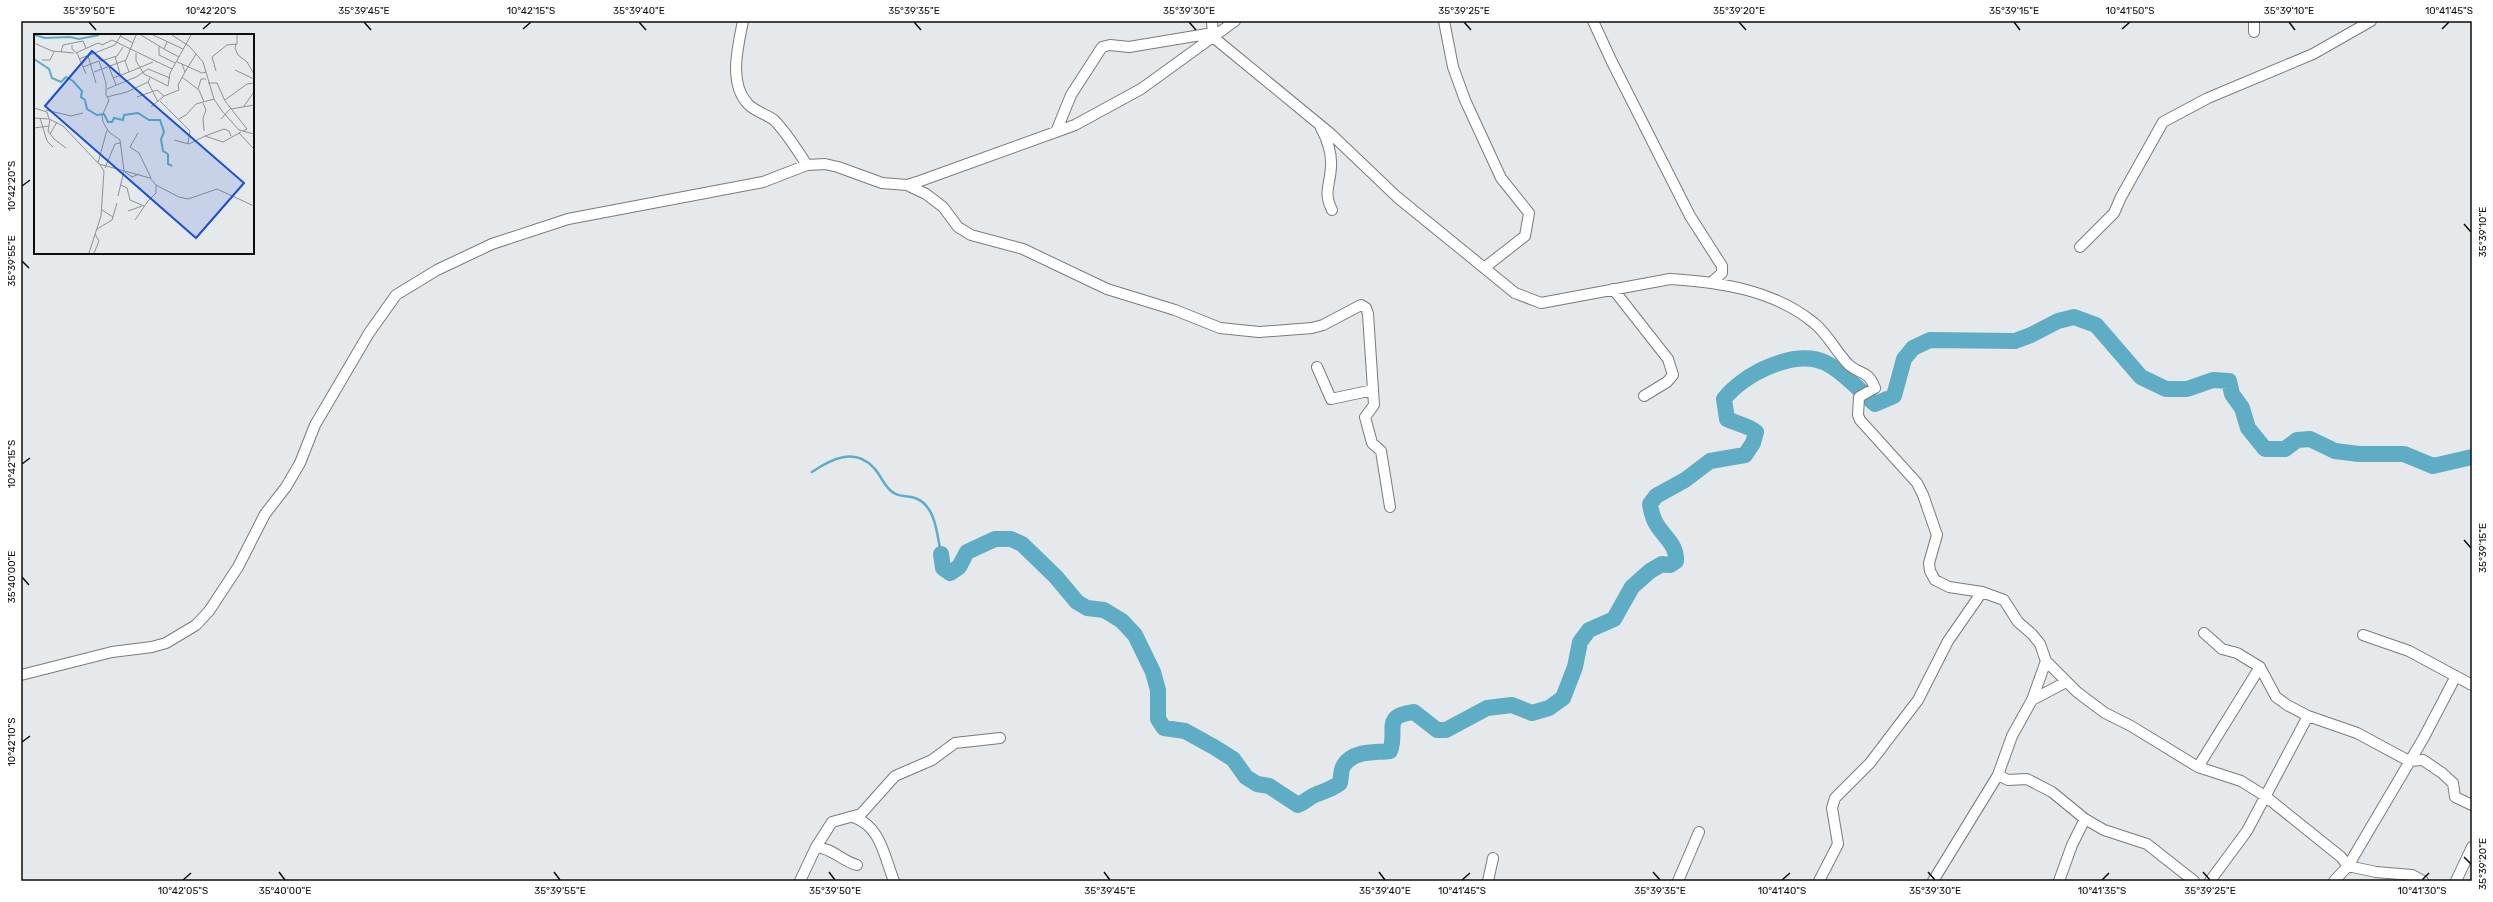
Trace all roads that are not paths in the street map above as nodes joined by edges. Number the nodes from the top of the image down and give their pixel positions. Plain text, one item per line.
1 (743, 21) edge
2 (1212, 21) edge
3 (1235, 21) edge
4 (1444, 21) edge
5 (1593, 21) edge
6 (2254, 21) edge
7 (2371, 21) edge
8 (2254, 32) dead end
9 (1213, 35) junction
10 (1320, 125) junction
11 (1056, 132) junction
12 (807, 165) junction
13 (907, 185) junction
14 (1332, 210) dead end
15 (2080, 247) dead end
16 (1484, 268) junction
17 (1711, 283) junction
18 (1613, 289) junction
19 (1317, 367) dead end
20 (1373, 390) junction
21 (1644, 396) dead end
22 (1390, 507) dead end
23 (1982, 592) junction
24 (2204, 633) dead end
25 (2363, 635) dead end
26 (2046, 661) junction
27 (2260, 668) junction
28 (21, 675) edge
29 (2456, 676) junction
30 (2066, 682) junction
31 (2472, 685) edge
32 (2032, 700) junction
33 (2308, 716) junction
34 (1000, 738) dead end
35 (2409, 761) junction
36 (2198, 768) junction
37 (1998, 774) junction
38 (2265, 796) junction
39 (2472, 805) edge
40 (853, 817) junction
41 (2085, 819) junction
42 (1699, 832) dead end
43 (816, 847) junction
44 (2472, 848) edge
45 (1493, 858) dead end
46 (857, 866) dead end
47 (2348, 866) junction
48 (800, 881) edge
49 (894, 881) edge
50 (1488, 881) edge
51 (1678, 881) edge
52 (1819, 881) edge
53 (1933, 881) edge
54 (2059, 881) edge
55 (2194, 881) edge
56 (2210, 881) edge
57 (2334, 881) edge
58 (2423, 881) edge
59 (2456, 881) edge

1 - 12 street
2 - 9 street
3 - 9 street
4 - 16 street
5 - 17 street
6 - 8 street
7 - 15 street
9 - 10 street
9 - 11 street
9 - 11 street
10 - 14 street
10 - 16 street
11 - 13 street
12 - 13 street
12 - 28 street
13 - 20 street
16 - 18 street
17 - 18 street
17 - 23 street
18 - 21 street
19 - 20 street
20 - 22 street
23 - 26 street
23 - 52 street
24 - 27 street
25 - 29 street
26 - 30 street
26 - 32 street
27 - 33 street
27 - 36 street
29 - 31 street
29 - 35 street
30 - 32 street
30 - 36 street
32 - 37 street
33 - 35 street
33 - 38 street
34 - 40 street
35 - 39 street
35 - 47 street
36 - 38 street
37 - 41 street
37 - 53 street
38 - 47 street
38 - 56 street
40 - 43 street
40 - 49 street
41 - 54 street
41 - 55 street
42 - 51 street
43 - 46 street
43 - 48 street
44 - 59 street
45 - 50 street
47 - 57 street
47 - 58 street

